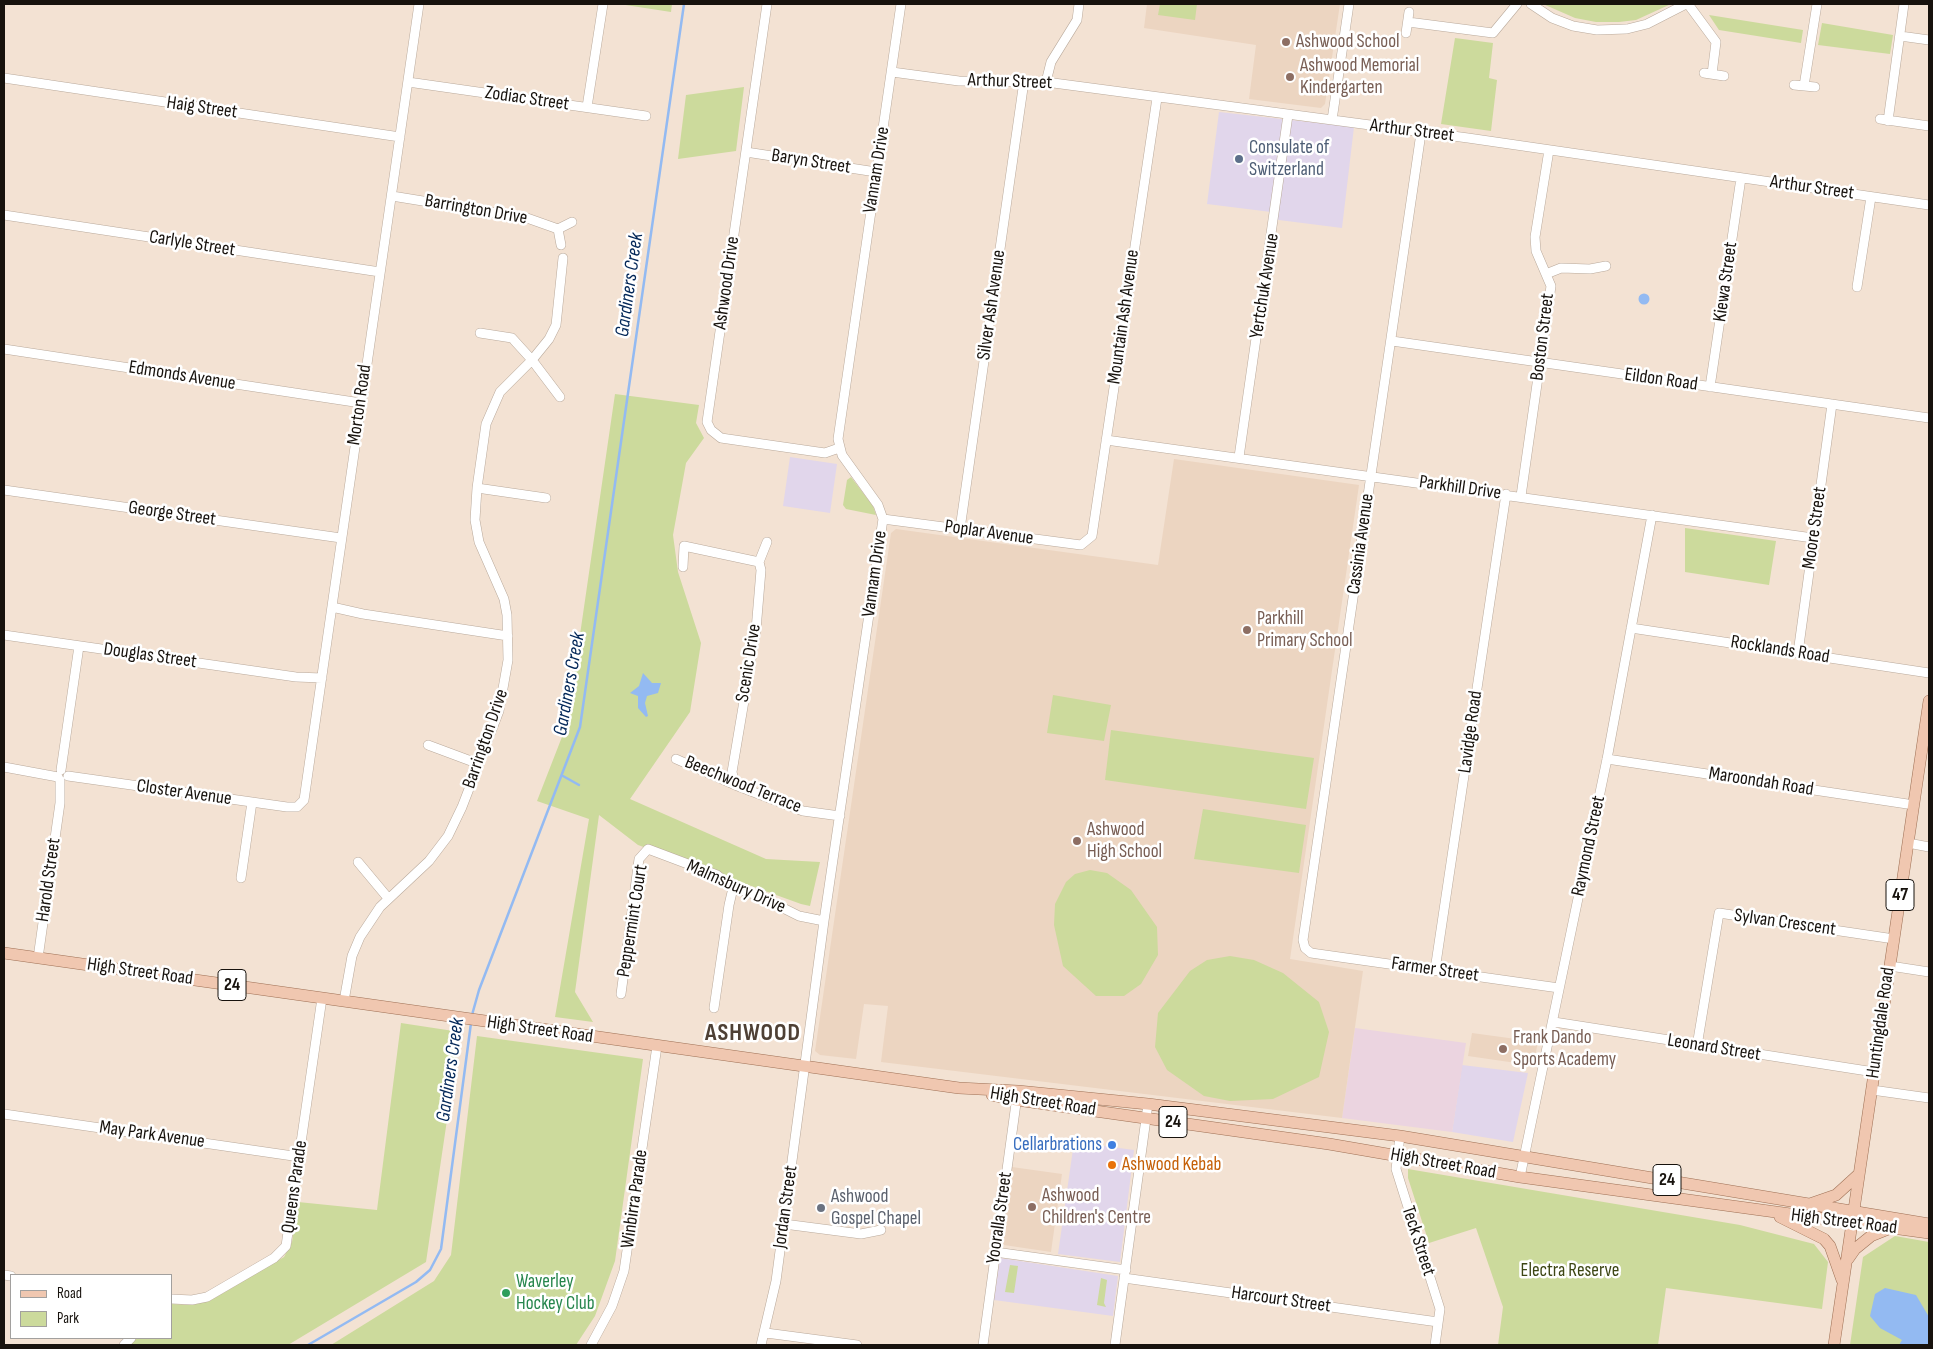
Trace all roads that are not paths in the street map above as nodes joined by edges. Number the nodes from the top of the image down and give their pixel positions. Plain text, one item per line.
1 (419, 4) edge
2 (603, 4) edge
3 (767, 4) edge
4 (901, 4) edge
5 (1079, 4) edge
6 (1349, 4) edge
7 (1517, 4) edge
8 (1531, 4) edge
9 (1687, 4) edge
10 (1817, 4) edge
11 (1904, 4) edge
12 (1409, 12) dead end
13 (1408, 22) junction
14 (1406, 34) dead end
15 (1900, 36) junction
16 (1929, 40) edge
17 (892, 72) junction
18 (1724, 76) dead end
19 (4, 78) edge
20 (1024, 81) junction
21 (408, 82) junction
22 (1046, 82) junction
23 (1794, 85) dead end
24 (1804, 86) junction
25 (1815, 87) dead end
26 (1157, 98) junction
27 (588, 107) junction
28 (1288, 115) junction
29 (646, 116) dead end
30 (1332, 120) junction
31 (1929, 126) edge
32 (1421, 133) junction
33 (400, 137) junction
34 (1549, 150) junction
35 (746, 152) junction
36 (876, 172) junction
37 (1742, 178) junction
38 (392, 196) junction
39 (1871, 196) junction
40 (1929, 205) edge
41 (4, 215) edge
42 (572, 222) dead end
43 (558, 229) junction
44 (561, 245) dead end
45 (564, 258) dead end
46 (1606, 266) dead end
47 (380, 272) junction
48 (1546, 274) junction
49 (1857, 287) dead end
50 (480, 333) dead end
51 (1392, 341) junction
52 (4, 350) edge
53 (532, 360) junction
54 (1540, 362) junction
55 (1710, 387) junction
56 (560, 396) dead end
57 (361, 403) junction
58 (1832, 404) junction
59 (1929, 418) edge
60 (1106, 440) junction
61 (839, 448) junction
62 (1239, 457) junction
63 (1371, 476) junction
64 (477, 488) junction
65 (4, 490) edge
66 (1506, 494) junction
67 (1521, 496) junction
68 (546, 498) dead end
69 (1652, 514) junction
70 (883, 519) junction
71 (960, 529) junction
72 (1092, 536) joint
73 (341, 538) junction
74 (1813, 538) junction
75 (767, 542) dead end
76 (759, 562) junction
77 (683, 567) dead end
78 (332, 609) junction
79 (1631, 628) junction
80 (508, 633) junction
81 (4, 635) edge
82 (79, 646) junction
83 (1798, 653) junction
84 (1929, 673) edge
85 (322, 680) junction
86 (1929, 701) edge
87 (1928, 721) edge
88 (428, 745) dead end
89 (676, 758) dead end
90 (1607, 759) junction
91 (479, 764) junction
92 (4, 767) edge
93 (62, 776) junction
94 (735, 785) junction
95 (252, 802) junction
96 (300, 805) joint
97 (1914, 805) junction
98 (840, 816) junction
99 (1908, 844) junction
100 (1929, 847) edge
101 (648, 849) joint
102 (358, 862) dead end
103 (241, 878) dead end
104 (734, 888) junction
105 (388, 898) junction
106 (824, 921) junction
107 (1894, 939) junction
108 (4, 953) edge
109 (1310, 953) joint
110 (38, 958) junction
111 (1890, 966) junction
112 (1435, 970) junction
113 (1929, 972) edge
114 (1559, 988) junction
115 (621, 994) dead end
116 (322, 998) junction
117 (344, 1001) junction
118 (714, 1008) dead end
119 (1554, 1022) junction
120 (657, 1046) junction
121 (1698, 1046) junction
122 (804, 1067) junction
123 (1874, 1072) junction
124 (1872, 1090) junction
125 (1017, 1095) junction
126 (1929, 1098) edge
127 (1148, 1104) junction
128 (4, 1114) edge
129 (1147, 1118) junction
130 (1400, 1136) junction
131 (1525, 1155) junction
132 (1397, 1156) junction
133 (300, 1157) junction
134 (1859, 1174) junction
135 (1520, 1177) junction
136 (1808, 1205) junction
137 (1768, 1212) junction
138 (1853, 1217) junction
139 (784, 1224) junction
140 (1929, 1224) edge
141 (1892, 1228) junction
142 (881, 1230) dead end
143 (1929, 1233) edge
144 (995, 1252) junction
145 (1846, 1261) junction
146 (1125, 1274) junction
147 (1843, 1284) junction
148 (172, 1299) edge
149 (1438, 1322) junction
150 (766, 1332) junction
151 (591, 1345) edge
152 (761, 1345) edge
153 (857, 1345) edge
154 (983, 1345) edge
155 (1115, 1345) edge
156 (1435, 1345) edge
157 (1834, 1345) edge

1 - 21 street, Morton Road
2 - 27 street
3 - 35 street, Ashwood Drive
4 - 17 street, Vannam Drive
5 - 22 street
6 - 30 street
7 - 13 street
8 - 9 street
9 - 18 street
10 - 24 street
11 - 15 street
12 - 13 street
13 - 14 street
15 - 16 street
15 - 31 street
17 - 20 street, Arthur Street
17 - 36 street, Vannam Drive
19 - 33 street, Haig Street
20 - 22 street, Arthur Street
20 - 71 street, Silver Ash Avenue
21 - 27 street, Zodiac Street
21 - 33 street, Morton Road
22 - 26 street, Arthur Street
23 - 24 street
24 - 25 street
26 - 28 street, Arthur Street
26 - 60 street, Mountain Ash Avenue
27 - 29 street, Zodiac Street
28 - 30 street, Arthur Street
28 - 62 street, Yertchuk Avenue
30 - 32 street, Arthur Street
32 - 34 street, Arthur Street
32 - 51 street, Cassinia Avenue
33 - 38 street, Morton Road
34 - 37 street, Arthur Street
34 - 48 street, Boston Street
35 - 36 street, Baryn Street
35 - 61 street, Ashwood Drive
36 - 61 street, Vannam Drive
37 - 39 street, Arthur Street
37 - 55 street, Kiewa Street
38 - 43 street, Barrington Drive
38 - 47 street, Morton Road
39 - 40 street, Arthur Street
39 - 49 street
41 - 47 street, Carlyle Street
42 - 43 street
43 - 44 street
45 - 53 street, Barrington Drive
46 - 48 street
47 - 57 street, Morton Road
48 - 54 street, Boston Street
50 - 53 street
51 - 54 street, Eildon Road
51 - 63 street, Cassinia Avenue
52 - 57 street, Edmonds Avenue
53 - 56 street
53 - 64 street, Barrington Drive
54 - 55 street, Eildon Road
54 - 67 street, Boston Street
55 - 58 street, Eildon Road
57 - 73 street, Morton Road
58 - 59 street, Eildon Road
58 - 74 street, Moore Street
60 - 62 street, Parkhill Drive
60 - 72 street, Mountain Ash Avenue
61 - 70 street, Vannam Drive
62 - 63 street, Parkhill Drive
63 - 66 street, Parkhill Drive
63 - 109 street, Cassinia Avenue
64 - 68 street
64 - 80 street, Barrington Drive
65 - 73 street, George Street
66 - 67 street, Parkhill Drive
66 - 112 street, Lavidge Road
67 - 69 street, Parkhill Drive
69 - 74 street, Parkhill Drive
69 - 79 street, Raymond Street
70 - 71 street, Poplar Avenue
70 - 98 street, Vannam Drive
71 - 72 street, Poplar Avenue
73 - 78 street, Morton Road
74 - 83 street, Moore Street
75 - 76 street, Scenic Drive
76 - 77 street
76 - 94 street, Scenic Drive
78 - 80 street
78 - 85 street, Morton Road
79 - 83 street, Rocklands Road
79 - 90 street, Raymond Street
80 - 91 street, Barrington Drive
81 - 82 street, Douglas Street
82 - 85 street, Douglas Street
82 - 93 street, Harold Street
83 - 84 street, Rocklands Road
85 - 96 street, Morton Road
86 - 87 main road, Huntingdale Road / 47
87 - 97 main road, Huntingdale Road / 47
88 - 91 street
89 - 94 street, Beechwood Terrace
90 - 97 street, Maroondah Road
90 - 114 street, Raymond Street
91 - 105 street, Barrington Drive
92 - 93 street, Closter Avenue
93 - 95 street, Closter Avenue
93 - 110 street, Harold Street
94 - 98 street, Beechwood Terrace
95 - 96 street, Closter Avenue
95 - 103 street
97 - 99 main road, Huntingdale Road / 47
98 - 106 street, Vannam Drive
99 - 100 street
99 - 107 main road, Huntingdale Road / 47
101 - 104 street, Malmsbury Drive
101 - 115 street, Peppermint Court
102 - 105 street
104 - 106 street, Malmsbury Drive
104 - 118 street
105 - 117 street, Barrington Drive
106 - 122 street, Vannam Drive
107 - 111 main road, Huntingdale Road / 47
107 - 121 street, Sylvan Crescent
108 - 110 main road, High Street Road / 24
109 - 112 street, Farmer Street
110 - 116 main road, High Street Road / 24
111 - 113 street
111 - 123 main road, Huntingdale Road / 47
112 - 114 street, Farmer Street
114 - 119 street, Raymond Street
116 - 117 main road, High Street Road / 24
116 - 133 street, Queens Parade
117 - 120 main road, High Street Road / 24
119 - 121 street, Leonard Street
119 - 131 street, Raymond Street
120 - 122 main road, High Street Road / 24
120 - 151 street, Winbirra Parade
121 - 123 street, Leonard Street
122 - 125 main road, High Street Road / 24
122 - 139 street, Jordan Street
123 - 124 main road, Huntingdale Road / 47
124 - 126 street
124 - 134 main road, Huntingdale Road / 47
125 - 127 main road, High Street Road / 24
125 - 129 main road, High Street Road / 24
125 - 144 street, Yooralla Street
127 - 129 street
127 - 130 main road, High Street Road / 24
128 - 133 street, May Park Avenue
129 - 132 main road, High Street Road / 24
129 - 146 street
130 - 131 main road, High Street Road / 24
130 - 132 street, Teck Street
131 - 135 street, Raymond Street
131 - 136 main road, High Street Road / 24
132 - 135 main road, High Street Road / 24
132 - 149 street, Teck Street
133 - 148 street, Queens Parade
134 - 136 main road
134 - 138 main road, Huntingdale Road / 47
135 - 137 main road, High Street Road / 24
136 - 138 main road, High Street Road / 24
137 - 138 main road, High Street Road / 24
137 - 147 main road
138 - 140 main road, High Street Road / 24
138 - 141 main road, High Street Road / 24
138 - 145 main road, Huntingdale Road / 47
139 - 142 street
139 - 150 street, Jordan Street
141 - 143 main road, High Street Road / 24
141 - 145 main road
144 - 146 street, Harcourt Street
144 - 154 street, Yooralla Street
145 - 147 main road, Huntingdale Road / 47
146 - 149 street, Harcourt Street
146 - 155 street
147 - 157 main road, Huntingdale Road / 47
149 - 156 street, Teck Street
150 - 152 street, Jordan Street
150 - 153 street

